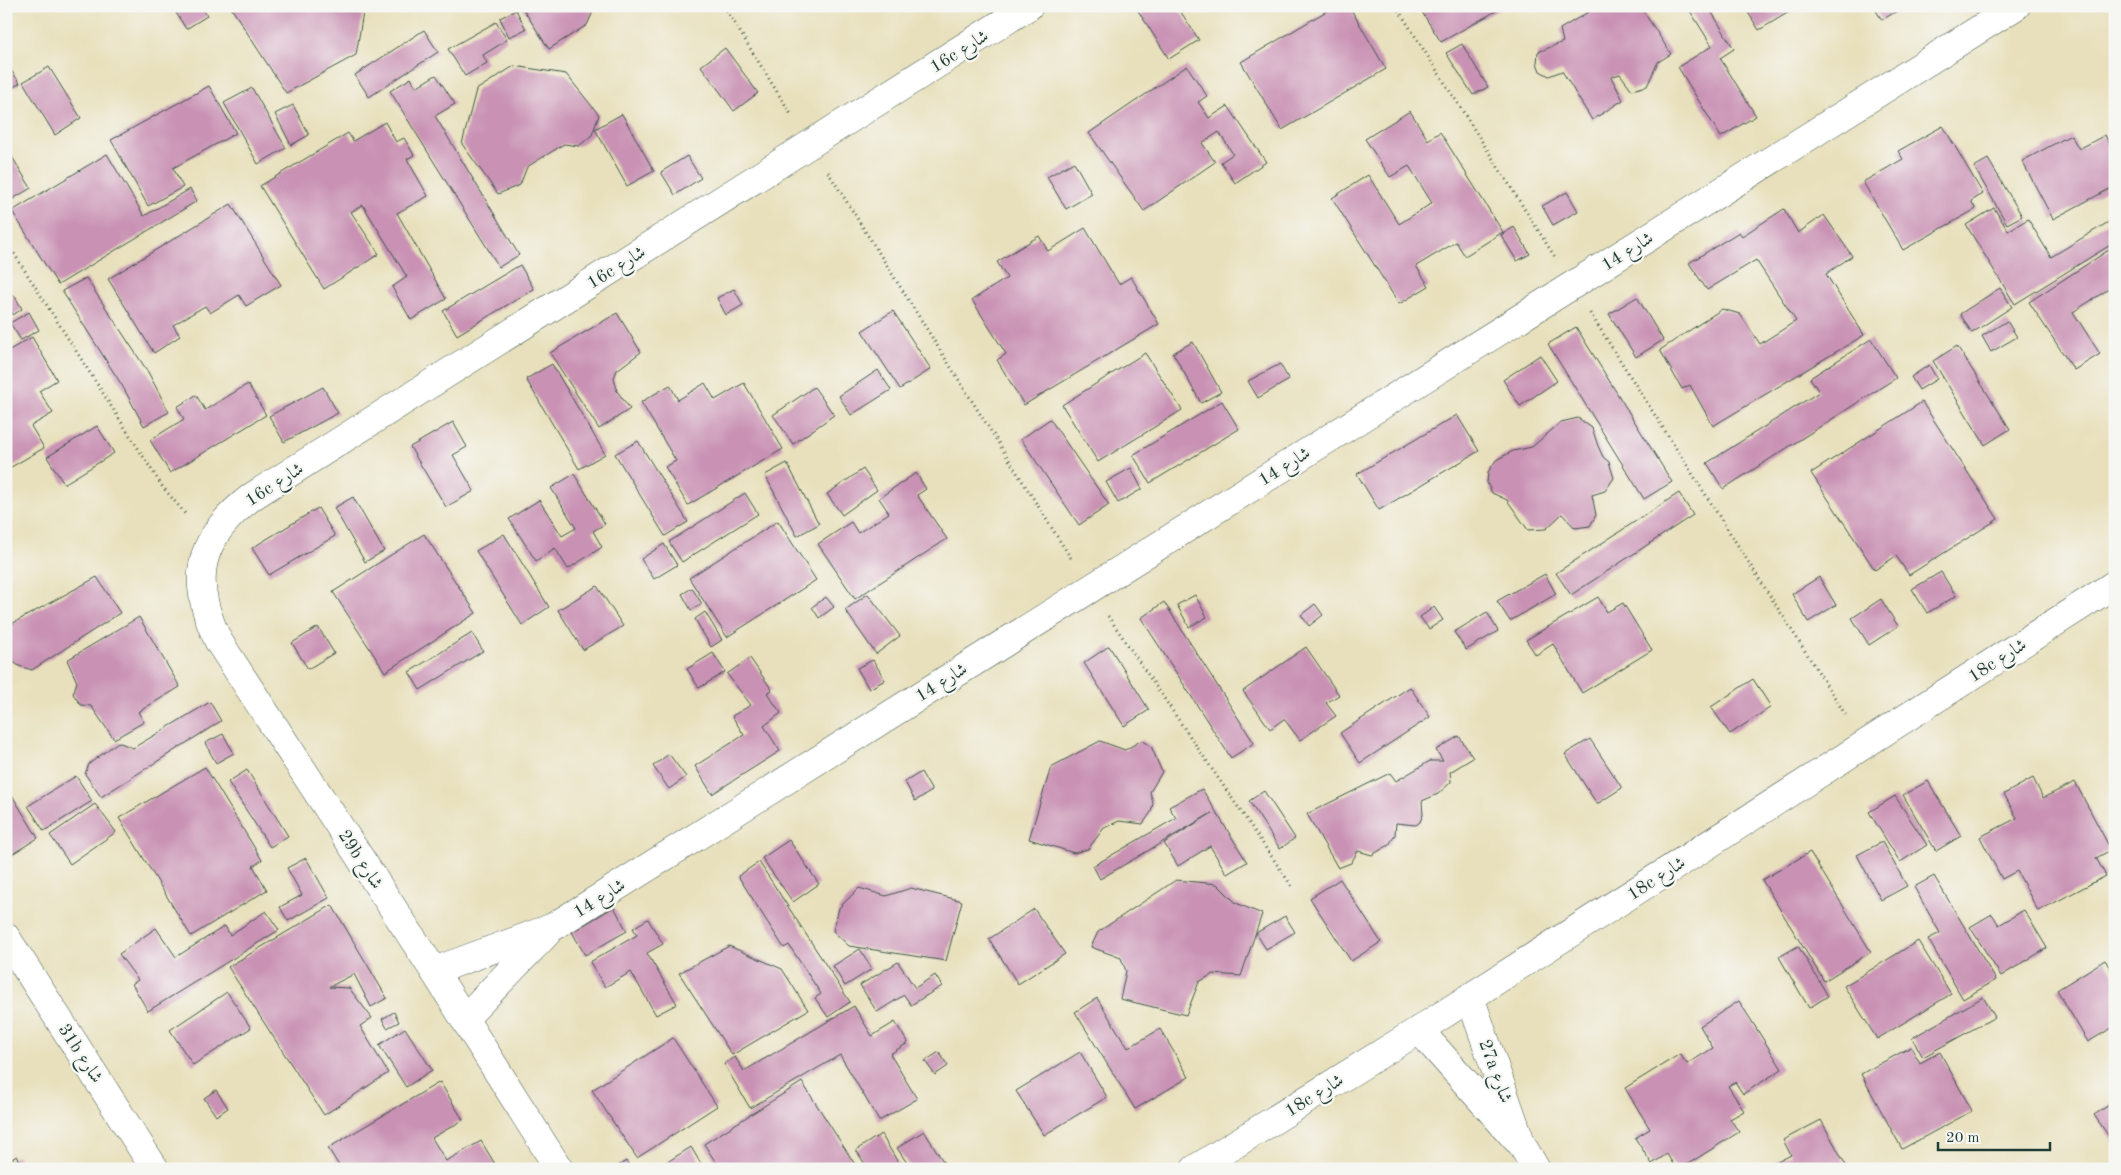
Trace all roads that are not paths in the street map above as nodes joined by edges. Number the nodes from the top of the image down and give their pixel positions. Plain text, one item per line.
1 (1029, 6) edge
2 (2016, 6) edge
3 (212, 538) joint
4 (2115, 584) edge
5 (553, 927) junction
6 (6, 937) edge
7 (434, 971) junction
8 (1470, 997) junction
9 (464, 1019) junction
10 (1419, 1030) junction
11 (1522, 1145) junction
12 (155, 1169) edge
13 (559, 1169) edge
14 (1195, 1169) edge
15 (1536, 1169) edge

1 - 3 street, 16c شارع
2 - 5 street, شارع 14
3 - 7 street, 29b شارع
4 - 8 street, 18c شارع
5 - 7 street, شارع 14
5 - 9 street, شارع 14
6 - 12 street, 31b شارع
7 - 9 street, 29b شارع
8 - 10 street, 18c شارع
8 - 11 street, 27a شارع
9 - 13 street, 29b شارع
10 - 11 street, 27a شارع
10 - 14 street, 18c شارع
11 - 15 street, 27a شارع

